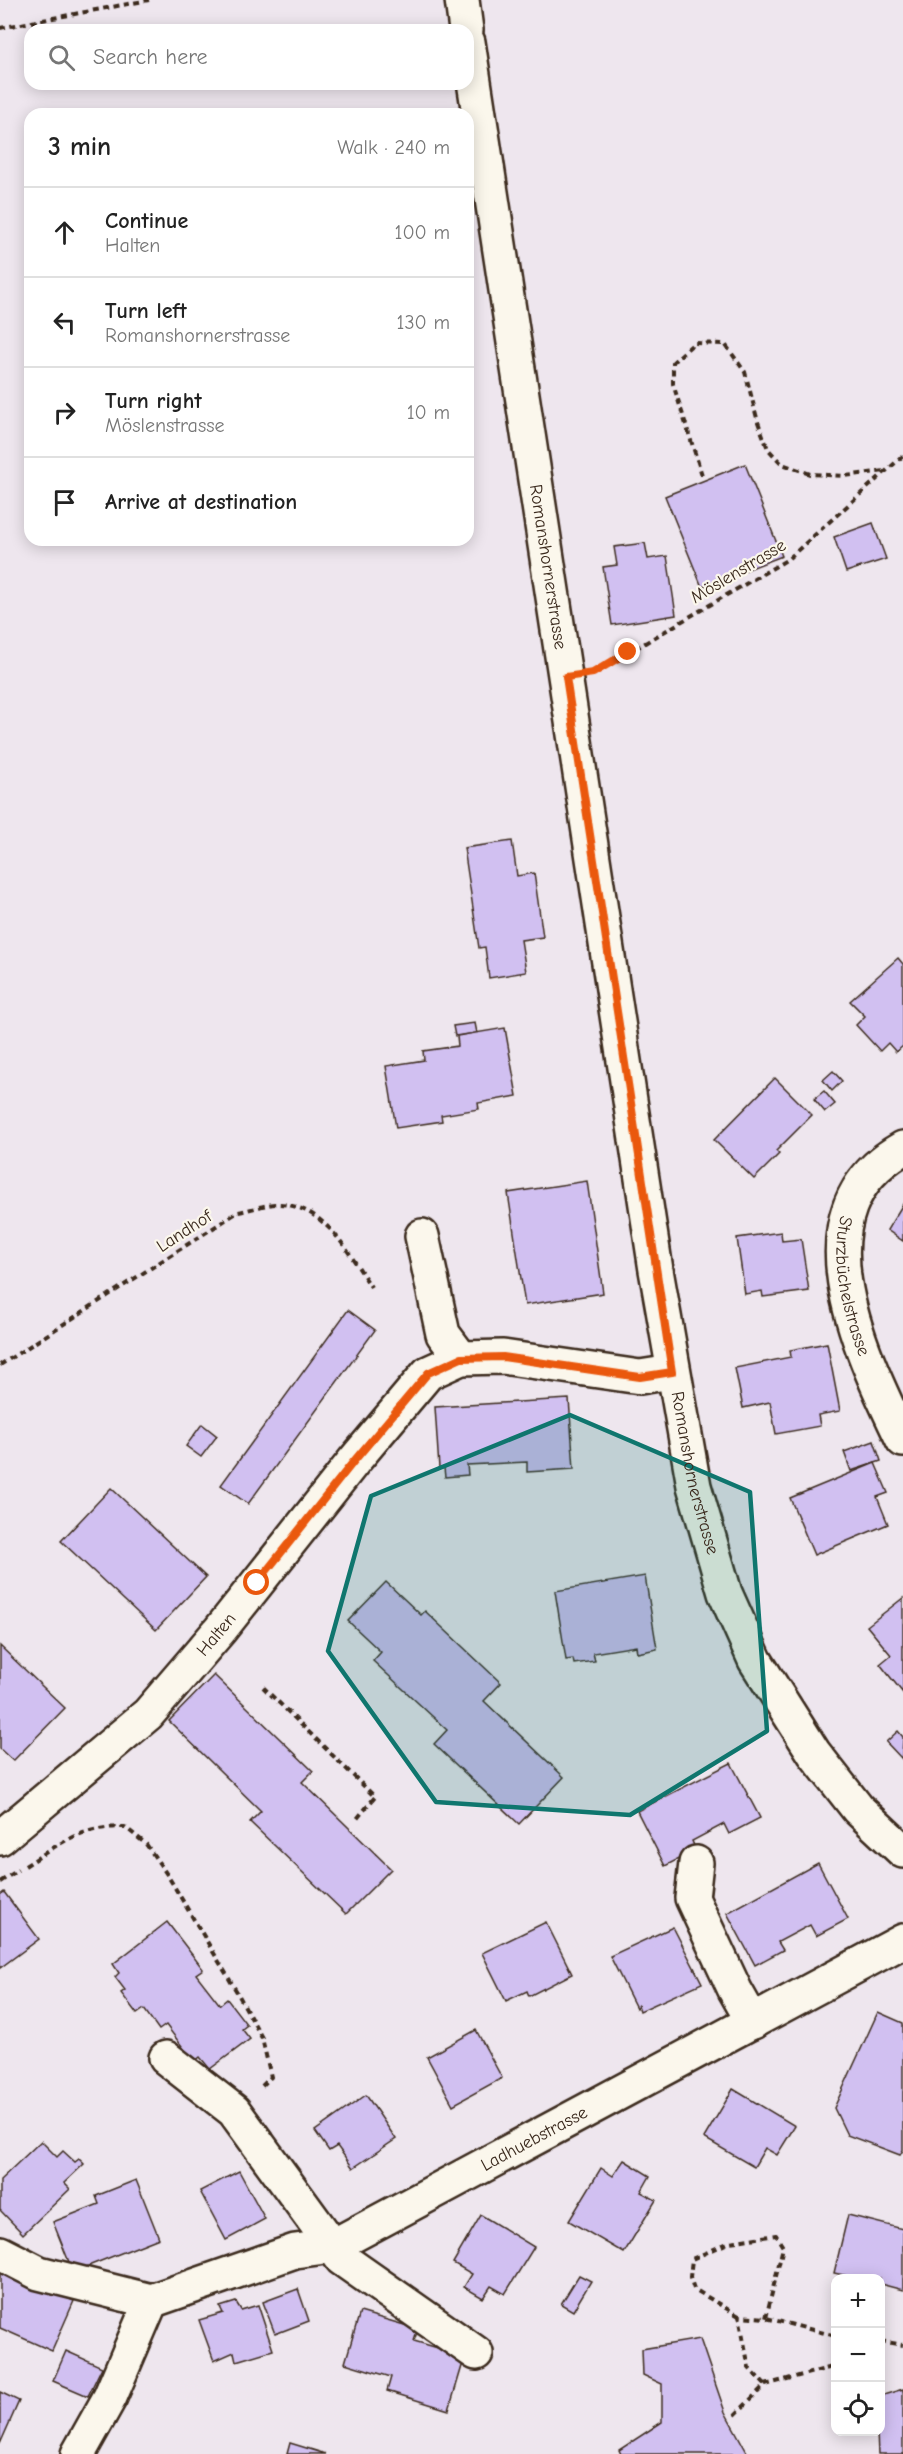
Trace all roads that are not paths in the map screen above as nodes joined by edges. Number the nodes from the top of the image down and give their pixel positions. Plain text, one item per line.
1 (462, 0) edge
2 (465, 24) edge
3 (474, 81) edge
4 (903, 1148) edge
5 (422, 1236) dead end
6 (461, 1358) junction
7 (672, 1372) junction
8 (903, 1440) edge
9 (0, 1838) edge
10 (903, 1851) edge
11 (696, 1863) dead end
12 (903, 1941) edge
13 (753, 2022) junction
14 (166, 2058) dead end
15 (333, 2246) junction
16 (0, 2253) edge
17 (151, 2301) junction
18 (476, 2353) dead end
19 (78, 2454) edge

1 - 2 street
3 - 7 street, Romanshornerstrasse
4 - 8 street, Sturzbüchelstrasse
5 - 6 street
6 - 7 street, Halten
6 - 9 street, Halten
7 - 10 street, Romanshornerstrasse
11 - 13 street
12 - 13 street, Ladhuebstrasse
13 - 15 street, Ladhuebstrasse
14 - 15 street
15 - 17 street, Ladhuebstrasse
15 - 18 street
16 - 17 street
17 - 19 street

